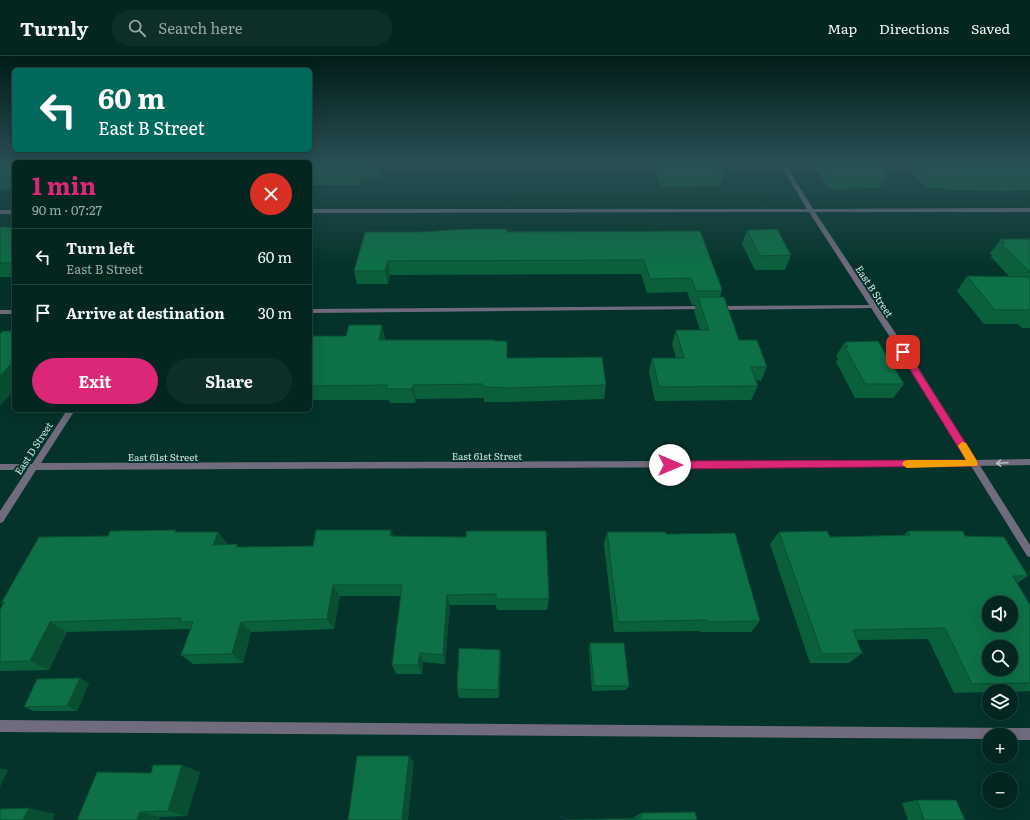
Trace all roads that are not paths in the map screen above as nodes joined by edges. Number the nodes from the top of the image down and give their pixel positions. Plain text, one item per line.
1 (803, 198) edge
2 (811, 210) junction
3 (1030, 210) edge
4 (312, 211) edge
5 (0, 212) edge
6 (12, 212) edge
7 (874, 307) junction
8 (312, 311) edge
9 (0, 312) edge
10 (12, 312) edge
11 (70, 412) edge
12 (1030, 462) edge
13 (973, 464) junction
14 (33, 467) junction
15 (0, 468) edge
16 (0, 519) edge
17 (1030, 553) edge
18 (0, 726) edge
19 (1030, 734) edge

1 - 2 street, East B Street
2 - 3 street
2 - 4 street
2 - 7 street, East B Street
5 - 6 street
7 - 8 street
7 - 13 street, East B Street
9 - 10 street
11 - 14 street, East D Street
12 -> 13 street, East 61st Street
13 - 14 street, East 61st Street
13 - 17 street, East B Street
14 - 15 street, East 61st Street
14 - 16 street, East D Street
18 - 19 street

